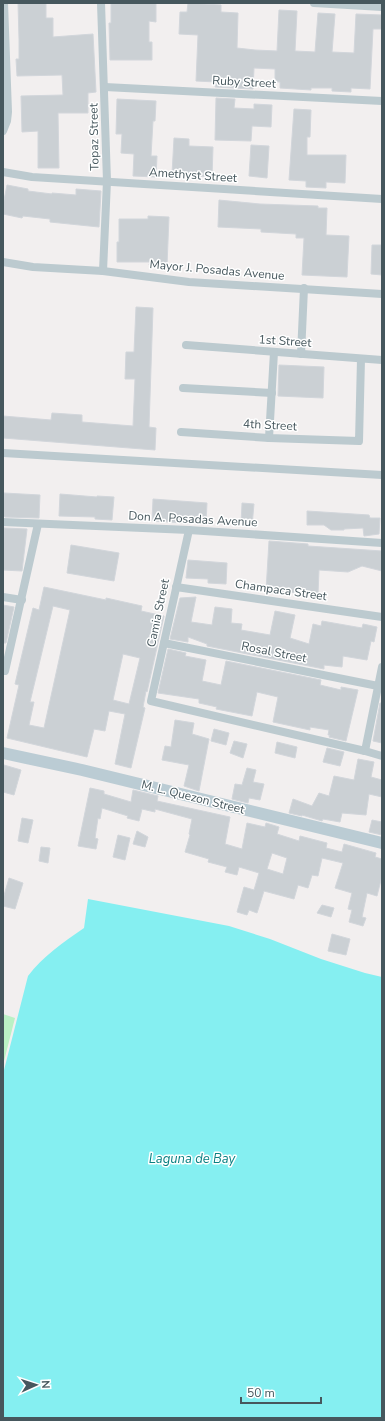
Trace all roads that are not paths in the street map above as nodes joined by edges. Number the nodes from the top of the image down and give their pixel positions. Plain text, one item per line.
1 (4, 3) edge
2 (101, 3) edge
3 (314, 3) edge
4 (382, 7) edge
5 (105, 87) junction
6 (382, 101) edge
7 (3, 132) edge
8 (3, 172) edge
9 (107, 181) junction
10 (382, 199) edge
11 (3, 262) edge
12 (103, 270) junction
13 (304, 288) junction
14 (382, 294) edge
15 (186, 346) dead end
16 (274, 352) junction
17 (301, 354) junction
18 (361, 359) junction
19 (382, 360) edge
20 (183, 388) dead end
21 (272, 393) junction
22 (181, 432) dead end
23 (269, 438) junction
24 (3, 453) edge
25 (382, 475) edge
26 (3, 522) edge
27 (38, 524) junction
28 (189, 530) junction
29 (382, 543) edge
30 (176, 587) junction
31 (3, 597) edge
32 (22, 600) junction
33 (382, 617) edge
34 (164, 643) junction
35 (382, 667) edge
36 (4, 671) edge
37 (378, 686) junction
38 (365, 751) junction
39 (3, 753) edge
40 (382, 756) edge
41 (382, 843) edge

1 - 7 street
2 - 5 street, Topaz Street
3 - 4 street
5 - 6 street, Ruby Street
5 - 9 street, Topaz Street
8 - 9 street, Amethyst Street
9 - 10 street, Amethyst Street
9 - 12 street, Topaz Street
11 - 12 street, Mayor J. Posadas Avenue
12 - 13 street, Mayor J. Posadas Avenue
13 - 14 street, Mayor J. Posadas Avenue
13 - 17 street
15 - 16 street, 1st Street
16 - 17 street, 1st Street
16 - 21 street
17 - 18 street, 1st Street
18 - 19 street, 1st Street
18 - 23 street, 4th Street
20 - 21 street
21 - 23 street
22 - 23 street, 4th Street
24 - 25 street
26 - 27 street, Don A. Posadas Avenue
27 - 28 street, Don A. Posadas Avenue
27 - 32 street
28 - 29 street, Don A. Posadas Avenue
28 - 30 street, Camia Street
30 - 33 street, Champaca Street
30 - 34 street, Camia Street
31 - 32 street
32 - 36 street
34 - 37 street, Rosal Street
34 - 38 street, Camia Street
35 - 37 street
37 - 38 street
38 - 40 street
39 - 41 main road, M. L. Quezon Street

